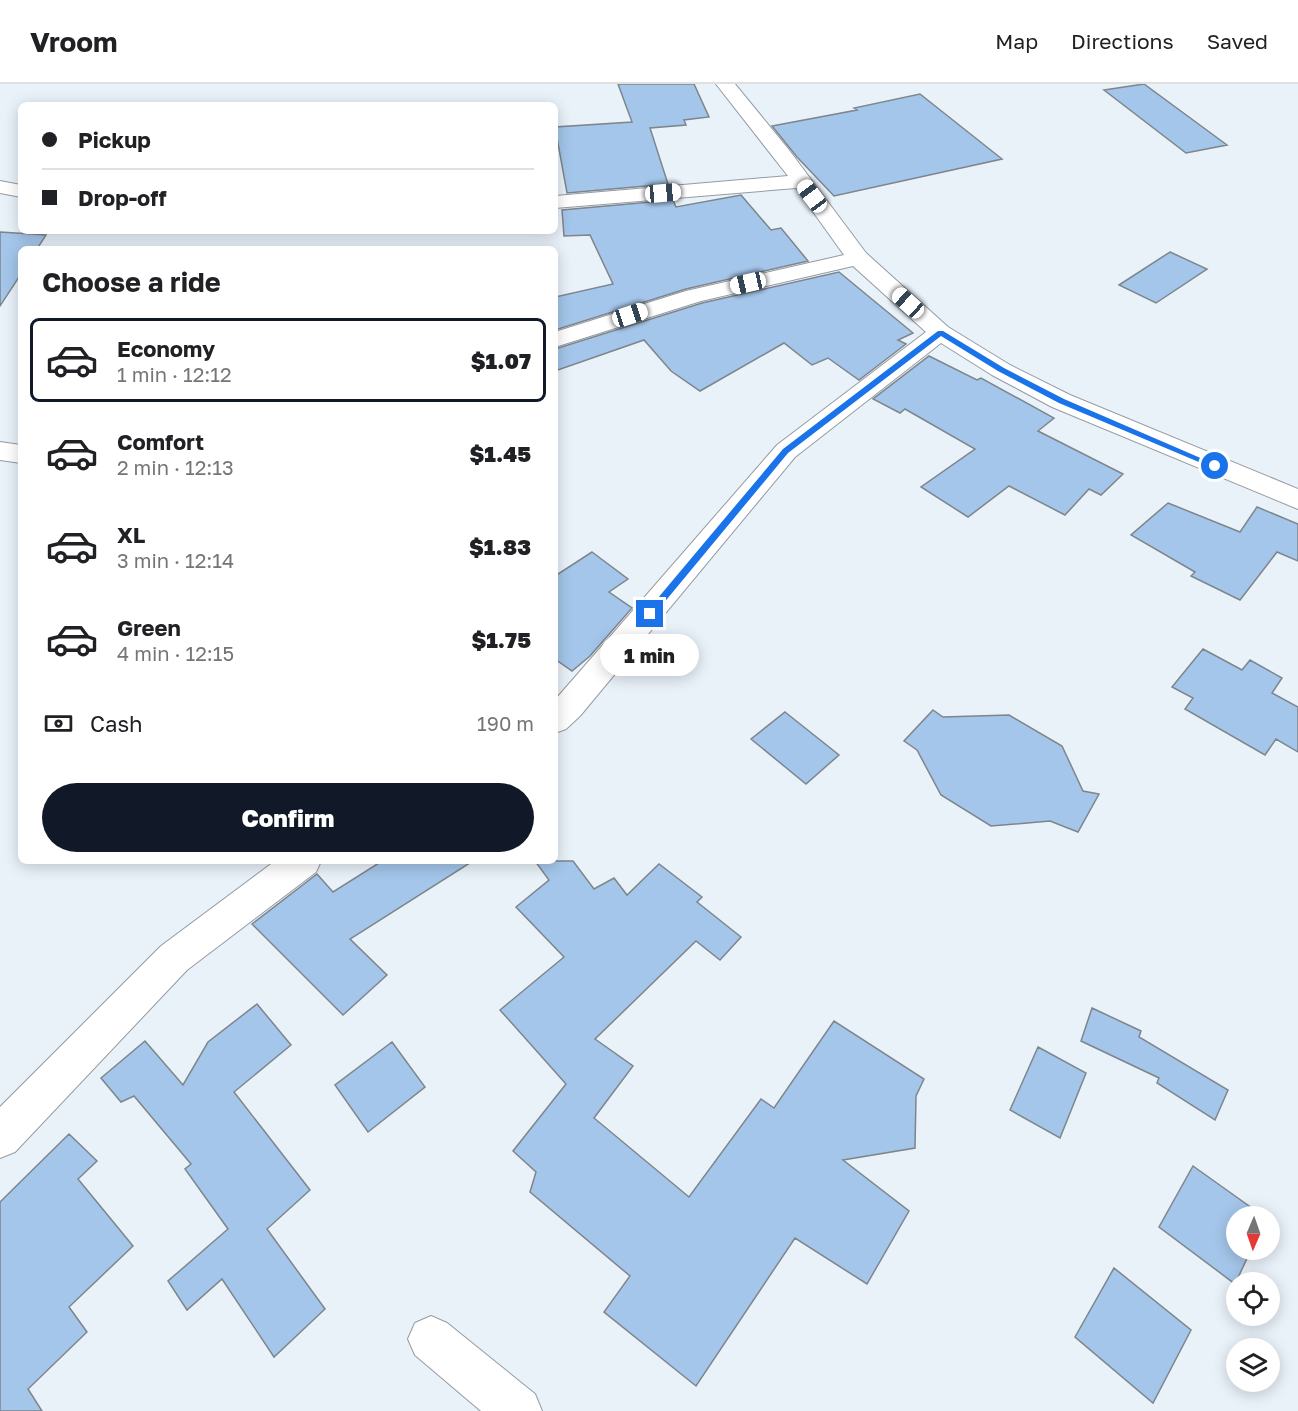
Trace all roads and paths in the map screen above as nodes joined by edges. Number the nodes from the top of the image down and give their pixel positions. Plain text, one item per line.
1 (725, 84) edge
2 (801, 181) junction
3 (0, 187) edge
4 (18, 190) edge
5 (558, 202) edge
6 (858, 258) junction
7 (940, 332) junction
8 (558, 339) edge
9 (0, 451) edge
10 (18, 453) edge
11 (1298, 500) edge
12 (558, 717) edge
13 (299, 864) edge
14 (0, 1137) edge
15 (431, 1339) dead end
16 (518, 1411) edge

1 - 2 street
2 - 5 street
2 - 6 street
3 - 4 street
6 - 7 street
6 - 8 street
7 - 11 street
7 - 12 street
9 - 10 street
13 - 14 street
15 - 16 street

